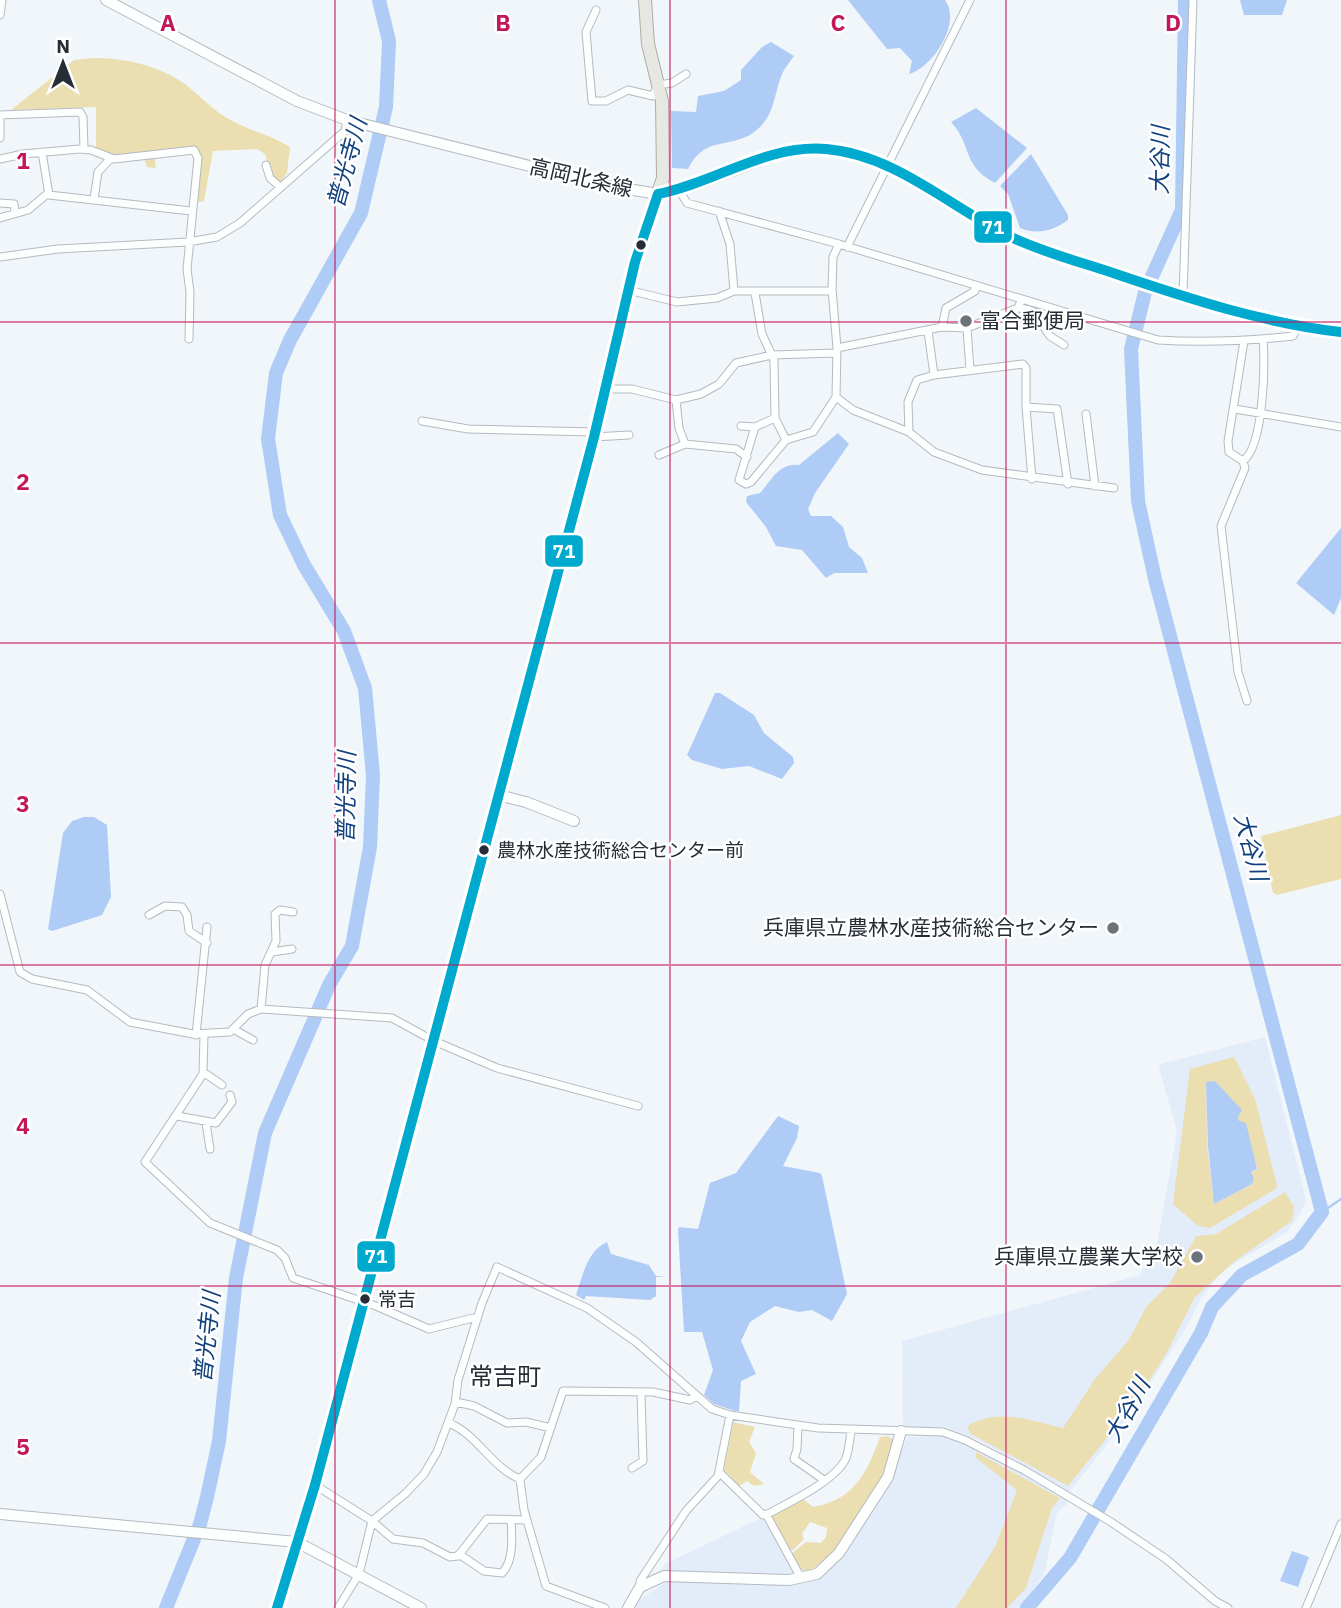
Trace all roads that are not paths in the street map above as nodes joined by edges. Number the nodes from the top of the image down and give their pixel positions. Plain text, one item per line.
1 (2, 0) edge
2 (106, 0) edge
3 (645, 0) edge
4 (970, 0) edge
5 (1192, 0) edge
6 (596, 10) dead end
7 (0, 15) edge
8 (687, 74) dead end
9 (659, 85) junction
10 (0, 116) edge
11 (347, 120) junction
12 (0, 138) edge
13 (84, 149) junction
14 (42, 152) junction
15 (111, 158) junction
16 (0, 159) edge
17 (266, 165) dead end
18 (887, 166) junction
19 (280, 187) junction
20 (679, 190) junction
21 (47, 194) junction
22 (659, 194) junction
23 (94, 199) junction
24 (0, 203) edge
25 (191, 211) junction
26 (719, 211) junction
27 (15, 212) junction
28 (0, 218) edge
29 (188, 242) junction
30 (843, 246) junction
31 (0, 257) edge
32 (975, 287) junction
33 (627, 290) junction
34 (832, 291) junction
35 (734, 292) junction
36 (755, 293) junction
37 (1183, 295) junction
38 (1019, 304) junction
39 (1298, 326) junction
40 (942, 327) junction
41 (967, 328) junction
42 (928, 331) junction
43 (1341, 331) edge
44 (189, 338) dead end
45 (1264, 339) junction
46 (1244, 341) junction
47 (1064, 345) dead end
48 (836, 350) junction
49 (772, 355) junction
50 (970, 370) junction
51 (934, 374) junction
52 (606, 389) junction
53 (836, 397) junction
54 (676, 400) junction
55 (1026, 407) junction
56 (1235, 409) junction
57 (1261, 411) junction
58 (1086, 414) dead end
59 (775, 418) junction
60 (422, 421) dead end
61 (741, 426) dead end
62 (755, 427) junction
63 (1341, 427) edge
64 (909, 432) junction
65 (595, 435) junction
66 (629, 435) dead end
67 (786, 440) junction
68 (685, 444) junction
69 (659, 455) dead end
70 (747, 457) junction
71 (1243, 461) junction
72 (1032, 479) junction
73 (1068, 484) junction
74 (1095, 486) junction
75 (1114, 488) dead end
76 (1247, 701) dead end
77 (498, 795) junction
78 (574, 821) dead end
79 (0, 894) edge
80 (293, 912) dead end
81 (149, 915) dead end
82 (207, 927) dead end
83 (207, 943) junction
84 (292, 949) dead end
85 (272, 952) junction
86 (261, 1009) junction
87 (233, 1030) junction
88 (200, 1035) junction
89 (253, 1040) dead end
90 (434, 1041) junction
91 (203, 1072) junction
92 (222, 1086) dead end
93 (230, 1095) dead end
94 (638, 1106) dead end
95 (177, 1116) junction
96 (206, 1123) junction
97 (210, 1149) dead end
98 (364, 1304) junction
99 (477, 1320) junction
100 (641, 1393) junction
101 (696, 1396) junction
102 (456, 1402) junction
103 (730, 1415) junction
104 (449, 1423) junction
105 (798, 1425) junction
106 (551, 1428) junction
107 (851, 1430) junction
108 (901, 1431) junction
109 (632, 1468) dead end
110 (719, 1472) junction
111 (520, 1479) junction
112 (824, 1480) junction
113 (315, 1485) junction
114 (0, 1514) edge
115 (766, 1514) junction
116 (511, 1520) junction
117 (526, 1520) junction
118 (372, 1521) junction
119 (1341, 1524) edge
120 (297, 1542) junction
121 (459, 1554) junction
122 (359, 1574) junction
123 (801, 1578) junction
124 (640, 1587) junction
125 (1213, 1604) edge
126 (277, 1608) edge
127 (338, 1608) edge
128 (421, 1608) edge
129 (605, 1608) edge
130 (628, 1608) edge
131 (1228, 1608) edge
132 (1306, 1608) edge

1 - 7 street
2 - 11 main road, 高岡北条線
3 - 9 main road
4 - 18 street
5 - 37 street
6 - 9 street
8 - 9 street
9 - 22 main road
10 - 12 street
10 - 13 street
11 - 19 street
11 - 22 main road, 高岡北条線
13 - 14 street
13 - 15 street
14 - 16 street
14 - 21 street
15 - 23 street
15 - 25 street
17 - 19 street
18 - 20 main road, 高岡北条線
18 - 30 street
18 - 37 main road, 高岡北条線
19 - 29 street
20 - 22 main road, 高岡北条線
20 - 26 street
21 - 23 street
21 - 27 street
22 - 33 main road
23 - 25 street
24 - 27 street
25 - 29 street
26 - 30 street
26 - 35 street
27 - 28 street
29 - 31 street
29 - 44 street
30 - 32 street
30 - 34 street
32 - 38 street
32 - 40 street
33 - 35 street
33 - 52 main road
34 - 36 street
34 - 48 street
35 - 36 street
36 - 49 street
37 - 39 main road, 高岡北条線
38 - 41 street
38 - 46 street
38 - 47 street
39 - 43 main road, 高岡北条線
39 - 45 street
40 - 41 street
40 - 42 street
41 - 50 street
42 - 48 street
42 - 51 street
45 - 46 street
45 - 57 street
46 - 56 street
48 - 49 street
48 - 53 street
49 - 54 street
49 - 59 street
50 - 51 street
50 - 55 street
51 - 64 street
52 - 54 street
52 - 65 main road
53 - 64 street
53 - 67 street
54 - 68 street
55 - 72 street
55 - 73 street
56 - 57 street
56 - 71 street
57 - 63 street
57 - 71 street
58 - 74 street
59 - 62 street
59 - 67 street
60 - 65 street
61 - 62 street
62 - 70 street
64 - 72 street
65 - 66 street
65 - 77 main road
67 - 70 street
68 - 69 street
68 - 70 street
71 - 76 street
72 - 73 street
73 - 74 street
74 - 75 street
77 - 78 main road
77 - 90 main road
79 - 88 street
80 - 85 street
81 - 83 street
82 - 83 street
83 - 88 street
84 - 85 street
85 - 86 street
86 - 87 street
86 - 90 street
87 - 88 street
87 - 89 street
88 - 91 street
90 - 94 street
90 - 98 main road
91 - 92 street
91 - 95 street
93 - 96 street
95 - 96 street
95 - 98 street
96 - 97 street
98 - 99 street
98 - 113 main road
99 - 101 street
99 - 102 street
100 - 101 street
100 - 106 street
100 - 109 street
101 - 103 street
102 - 104 street
102 - 106 street
103 - 105 street
103 - 110 street
104 - 111 street
104 - 118 street
105 - 107 street
105 - 112 street
106 - 111 street
107 - 108 street
107 - 112 street
108 - 123 main road
108 - 125 street
110 - 115 street
110 - 124 street
111 - 117 street
112 - 115 street
113 - 118 street
113 - 120 main road
114 - 120 main road
115 - 123 street
116 - 117 street
116 - 121 street
116 - 121 street
117 - 129 street
118 - 121 street
118 - 122 street
119 - 132 street
120 - 122 main road
120 - 126 main road
122 - 127 street
122 - 128 main road
123 - 124 main road
124 - 130 main road
125 - 131 street

